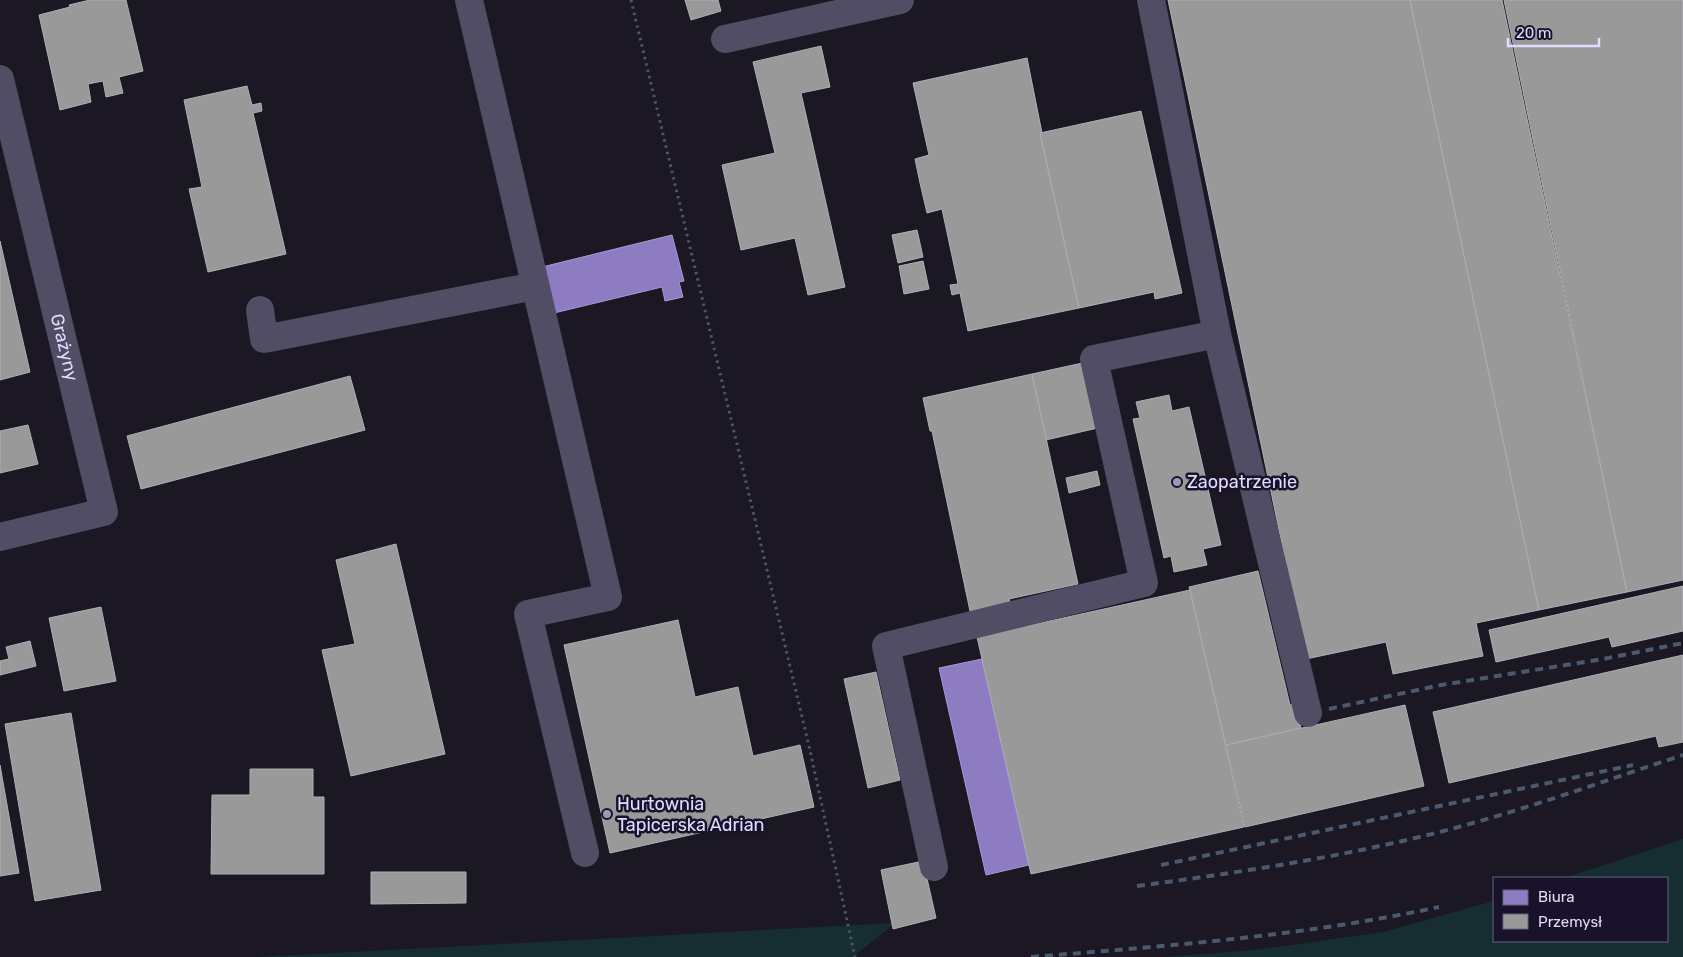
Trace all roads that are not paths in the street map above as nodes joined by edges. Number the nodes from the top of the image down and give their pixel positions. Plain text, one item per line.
1 (469, 0) edge
2 (900, 0) edge
3 (1150, 0) edge
4 (725, 39) dead end
5 (0, 79) edge
6 (535, 286) junction
7 (260, 310) dead end
8 (1217, 334) junction
9 (0, 537) edge
10 (1308, 713) dead end
11 (585, 853) dead end
12 (934, 867) dead end

1 - 6 lane
2 - 4 lane
3 - 8 lane
5 - 9 lane, Grażyny
6 - 7 lane
6 - 11 lane
8 - 10 lane
8 - 12 lane

